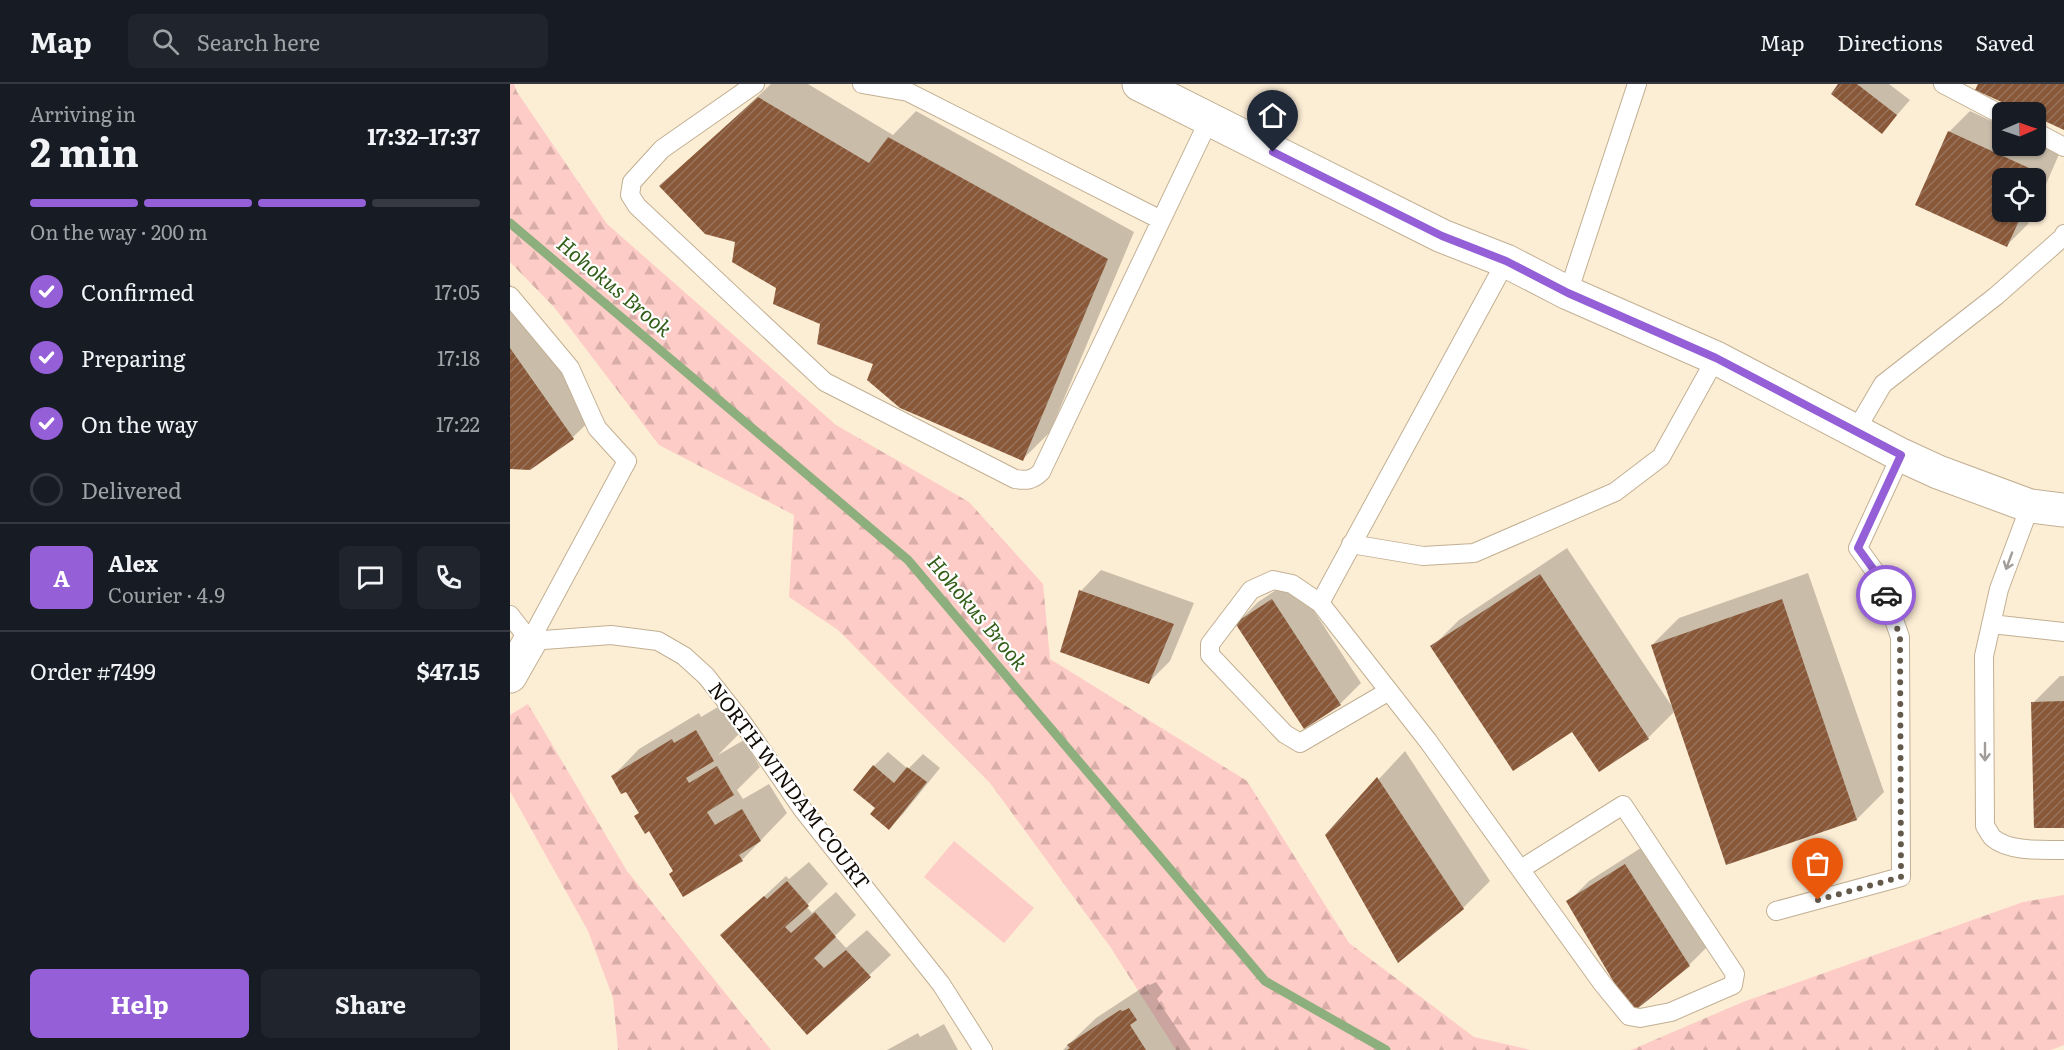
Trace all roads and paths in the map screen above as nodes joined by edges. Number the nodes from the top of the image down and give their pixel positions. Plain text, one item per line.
1 (755, 84) edge
2 (862, 84) edge
3 (1139, 84) edge
4 (1637, 84) edge
5 (1943, 84) edge
6 (1992, 110) edge
7 (1209, 120) junction
8 (2046, 137) edge
9 (2064, 147) edge
10 (1161, 220) junction
11 (2064, 236) edge
12 (1506, 261) junction
13 (1568, 293) junction
14 (510, 296) edge
15 (1716, 358) junction
16 (1856, 430) junction
17 (1901, 455) junction
18 (2030, 506) junction
19 (2064, 510) edge
20 (1352, 544) junction
21 (1320, 603) junction
22 (510, 615) edge
23 (1991, 624) junction
24 (2064, 632) edge
25 (530, 641) junction
26 (510, 676) edge
27 (1389, 691) junction
28 (2064, 850) edge
29 (1521, 869) junction
30 (1776, 911) dead end
31 (982, 1050) edge

1 - 10 lane
2 - 10 lane
3 - 7 street
4 - 13 lane
5 - 6 lane
7 - 10 lane
7 - 12 street
8 - 9 lane
11 - 16 lane
12 - 13 street
12 - 20 lane
13 - 15 street
14 - 25 lane
15 - 16 street
15 - 20 lane
16 - 17 street
17 - 18 street
17 - 30 lane
18 - 19 street
18 -> 23 lane
20 - 21 lane
21 - 27 lane
21 - 27 lane
22 - 25 lane
23 - 24 lane
23 -> 28 lane
25 - 26 street
25 - 31 lane, NORTH WINDAM COURT
27 - 29 lane
29 - 29 lane

